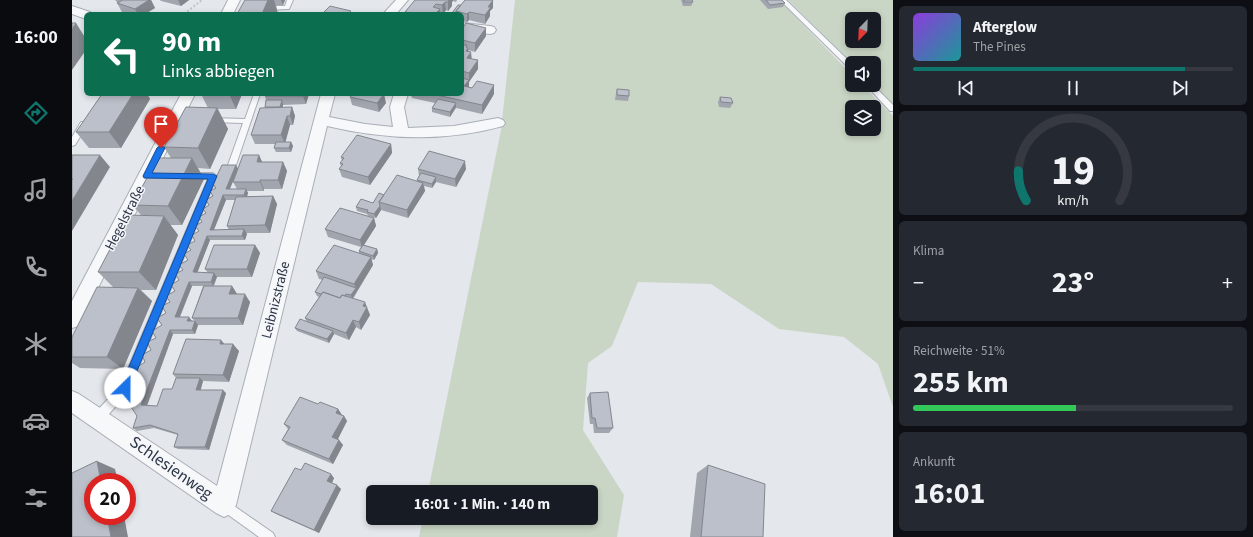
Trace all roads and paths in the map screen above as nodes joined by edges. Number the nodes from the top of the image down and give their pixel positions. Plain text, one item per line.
1 (202, 0) edge
2 (290, 0) edge
3 (402, 0) edge
4 (783, 0) edge
5 (258, 8) edge
6 (72, 10) edge
7 (187, 12) edge
8 (391, 12) edge
9 (84, 14) edge
10 (464, 27) edge
11 (490, 30) dead end
12 (845, 61) edge
13 (876, 92) edge
14 (187, 96) edge
15 (257, 96) edge
16 (327, 96) edge
17 (400, 96) edge
18 (893, 109) edge
19 (88, 118) edge
20 (205, 120) edge
21 (321, 120) junction
22 (248, 121) junction
23 (498, 123) dead end
24 (401, 133) junction
25 (72, 143) edge
26 (232, 165) edge
27 (184, 176) edge
28 (72, 320) edge
29 (72, 401) edge
30 (98, 418) junction
31 (224, 505) junction
32 (269, 537) edge

1 - 7 path
2 - 5 lane
3 - 8 street
4 - 12 lane
6 - 9 street
10 - 11 street
13 - 18 lane
14 - 28 street, Hegelstraße
15 - 22 lane
16 - 21 street, Leibnizstraße
17 - 24 street
19 - 25 lane
20 - 22 lane
21 - 24 street
21 - 31 street, Leibnizstraße
22 - 26 lane
23 - 24 street
27 - 30 lane
29 - 30 street, Schlesienweg
30 - 31 street, Schlesienweg
31 - 32 lane, Schlesienweg

